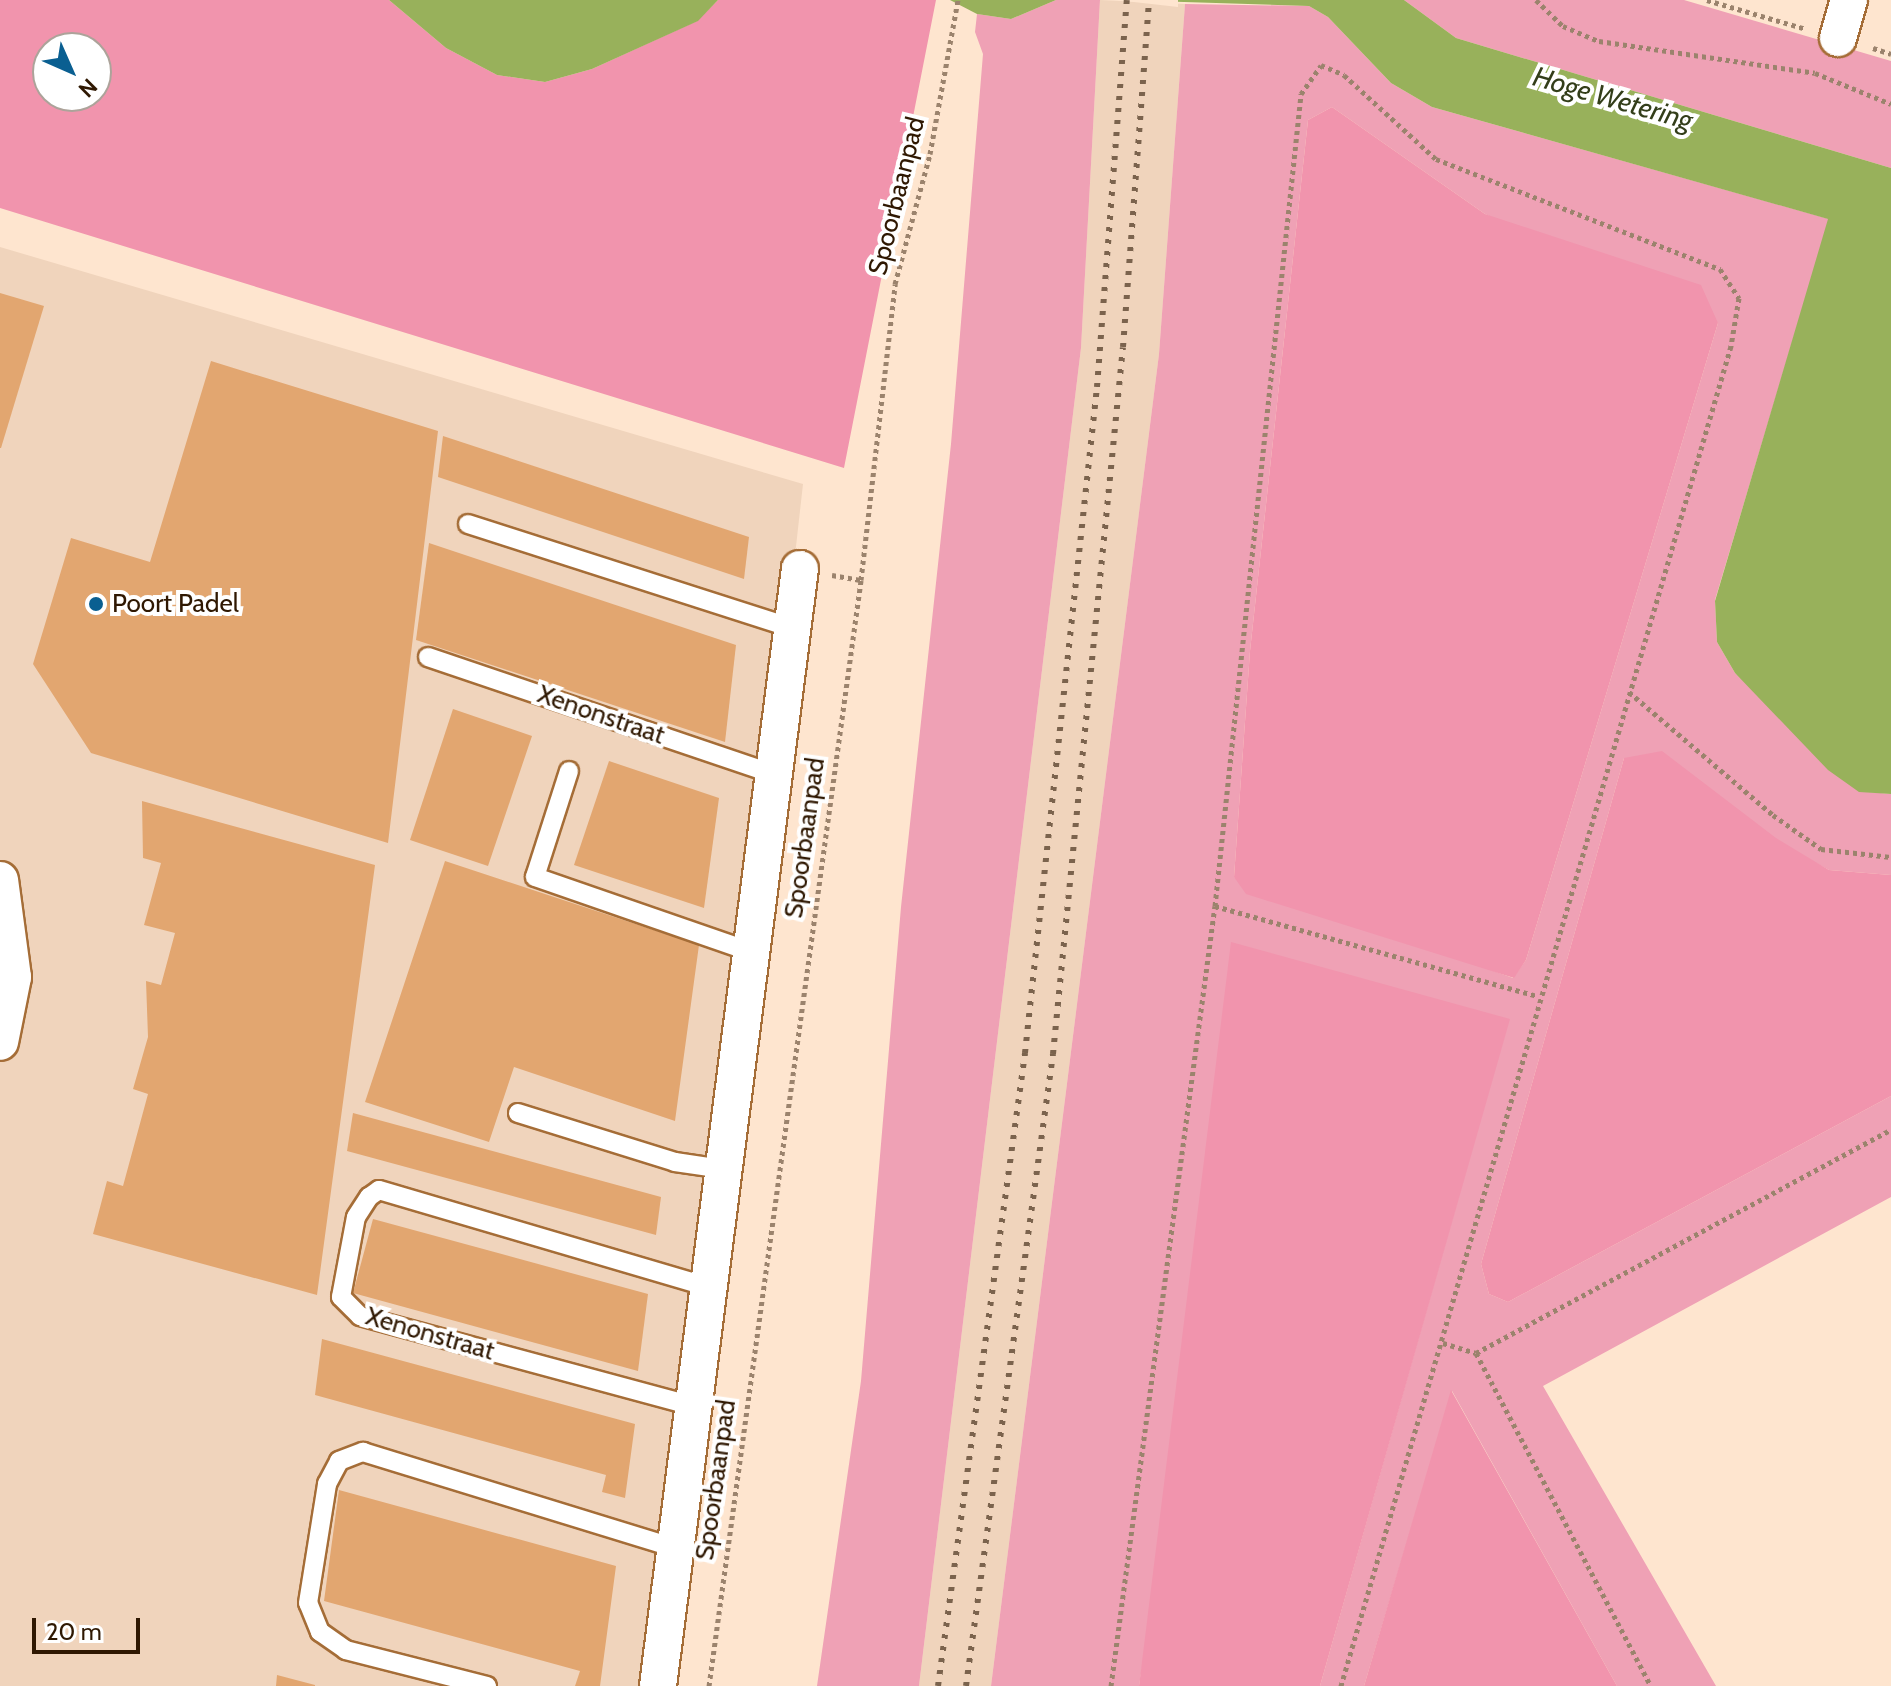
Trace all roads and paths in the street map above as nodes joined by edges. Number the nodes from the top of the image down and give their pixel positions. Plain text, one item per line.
1 (958, 0) edge
2 (1536, 0) edge
3 (1707, 0) edge
4 (1849, 0) edge
5 (1838, 38) junction
6 (1891, 54) edge
7 (1891, 104) edge
8 (468, 524) dead end
9 (800, 569) dead end
10 (792, 628) junction
11 (428, 657) dead end
12 (1629, 692) junction
13 (569, 771) dead end
14 (774, 774) junction
15 (1891, 857) edge
16 (0, 880) edge
17 (1215, 906) junction
18 (751, 952) junction
19 (1538, 996) dead end
20 (0, 1042) edge
21 (518, 1113) dead end
22 (1891, 1130) edge
23 (723, 1169) junction
24 (709, 1287) junction
25 (1443, 1343) junction
26 (1476, 1353) junction
27 (693, 1406) junction
28 (675, 1548) junction
29 (487, 1686) edge
30 (658, 1686) edge
31 (709, 1686) edge
32 (1111, 1686) edge
33 (1341, 1686) edge
34 (1651, 1686) edge

1 - 31 path, Spoorbaanpad
2 - 7 path
3 - 5 path
4 - 5 street
5 - 6 path
8 - 10 lane
9 - 10 street
10 - 14 street
11 - 14 lane, Xenonstraat
12 - 15 path
12 - 17 path
12 - 25 path
13 - 18 lane
14 - 18 street
16 - 20 street
17 - 19 path
17 - 32 path
18 - 23 street
21 - 23 lane
22 - 26 path
23 - 24 street
24 - 27 street
24 - 27 lane, Xenonstraat
25 - 26 path
25 - 33 path
26 - 34 path
27 - 28 street
28 - 29 lane
28 - 30 street

